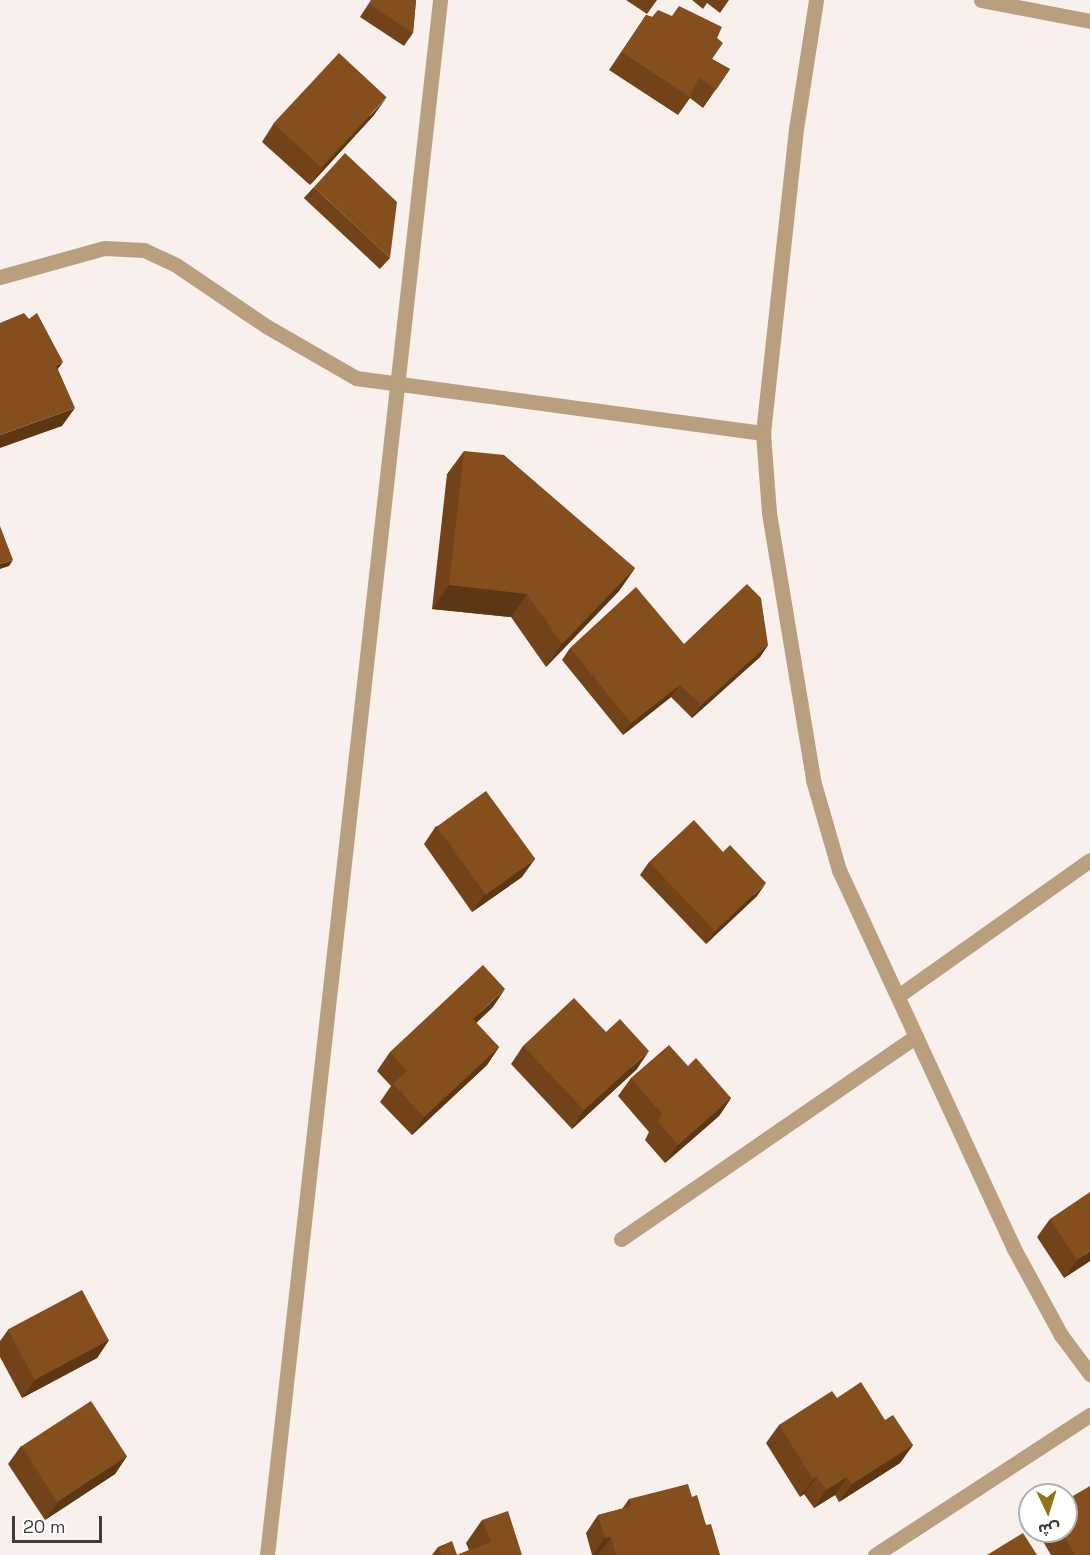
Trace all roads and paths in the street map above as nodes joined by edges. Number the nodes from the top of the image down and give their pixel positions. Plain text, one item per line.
1 (440, 0) edge
2 (816, 0) edge
3 (981, 0) edge
4 (1090, 21) edge
5 (0, 277) edge
6 (398, 385) junction
7 (763, 433) junction
8 (1090, 860) edge
9 (898, 996) junction
10 (916, 1036) junction
11 (621, 1239) dead end
12 (1090, 1374) edge
13 (1090, 1416) edge
14 (267, 1555) edge
15 (875, 1555) edge

1 - 6 street
2 - 7 street
3 - 4 street
5 - 6 street
6 - 7 street
6 - 14 street
7 - 9 street
8 - 9 street
9 - 10 street
10 - 11 street
10 - 12 street
13 - 15 street

